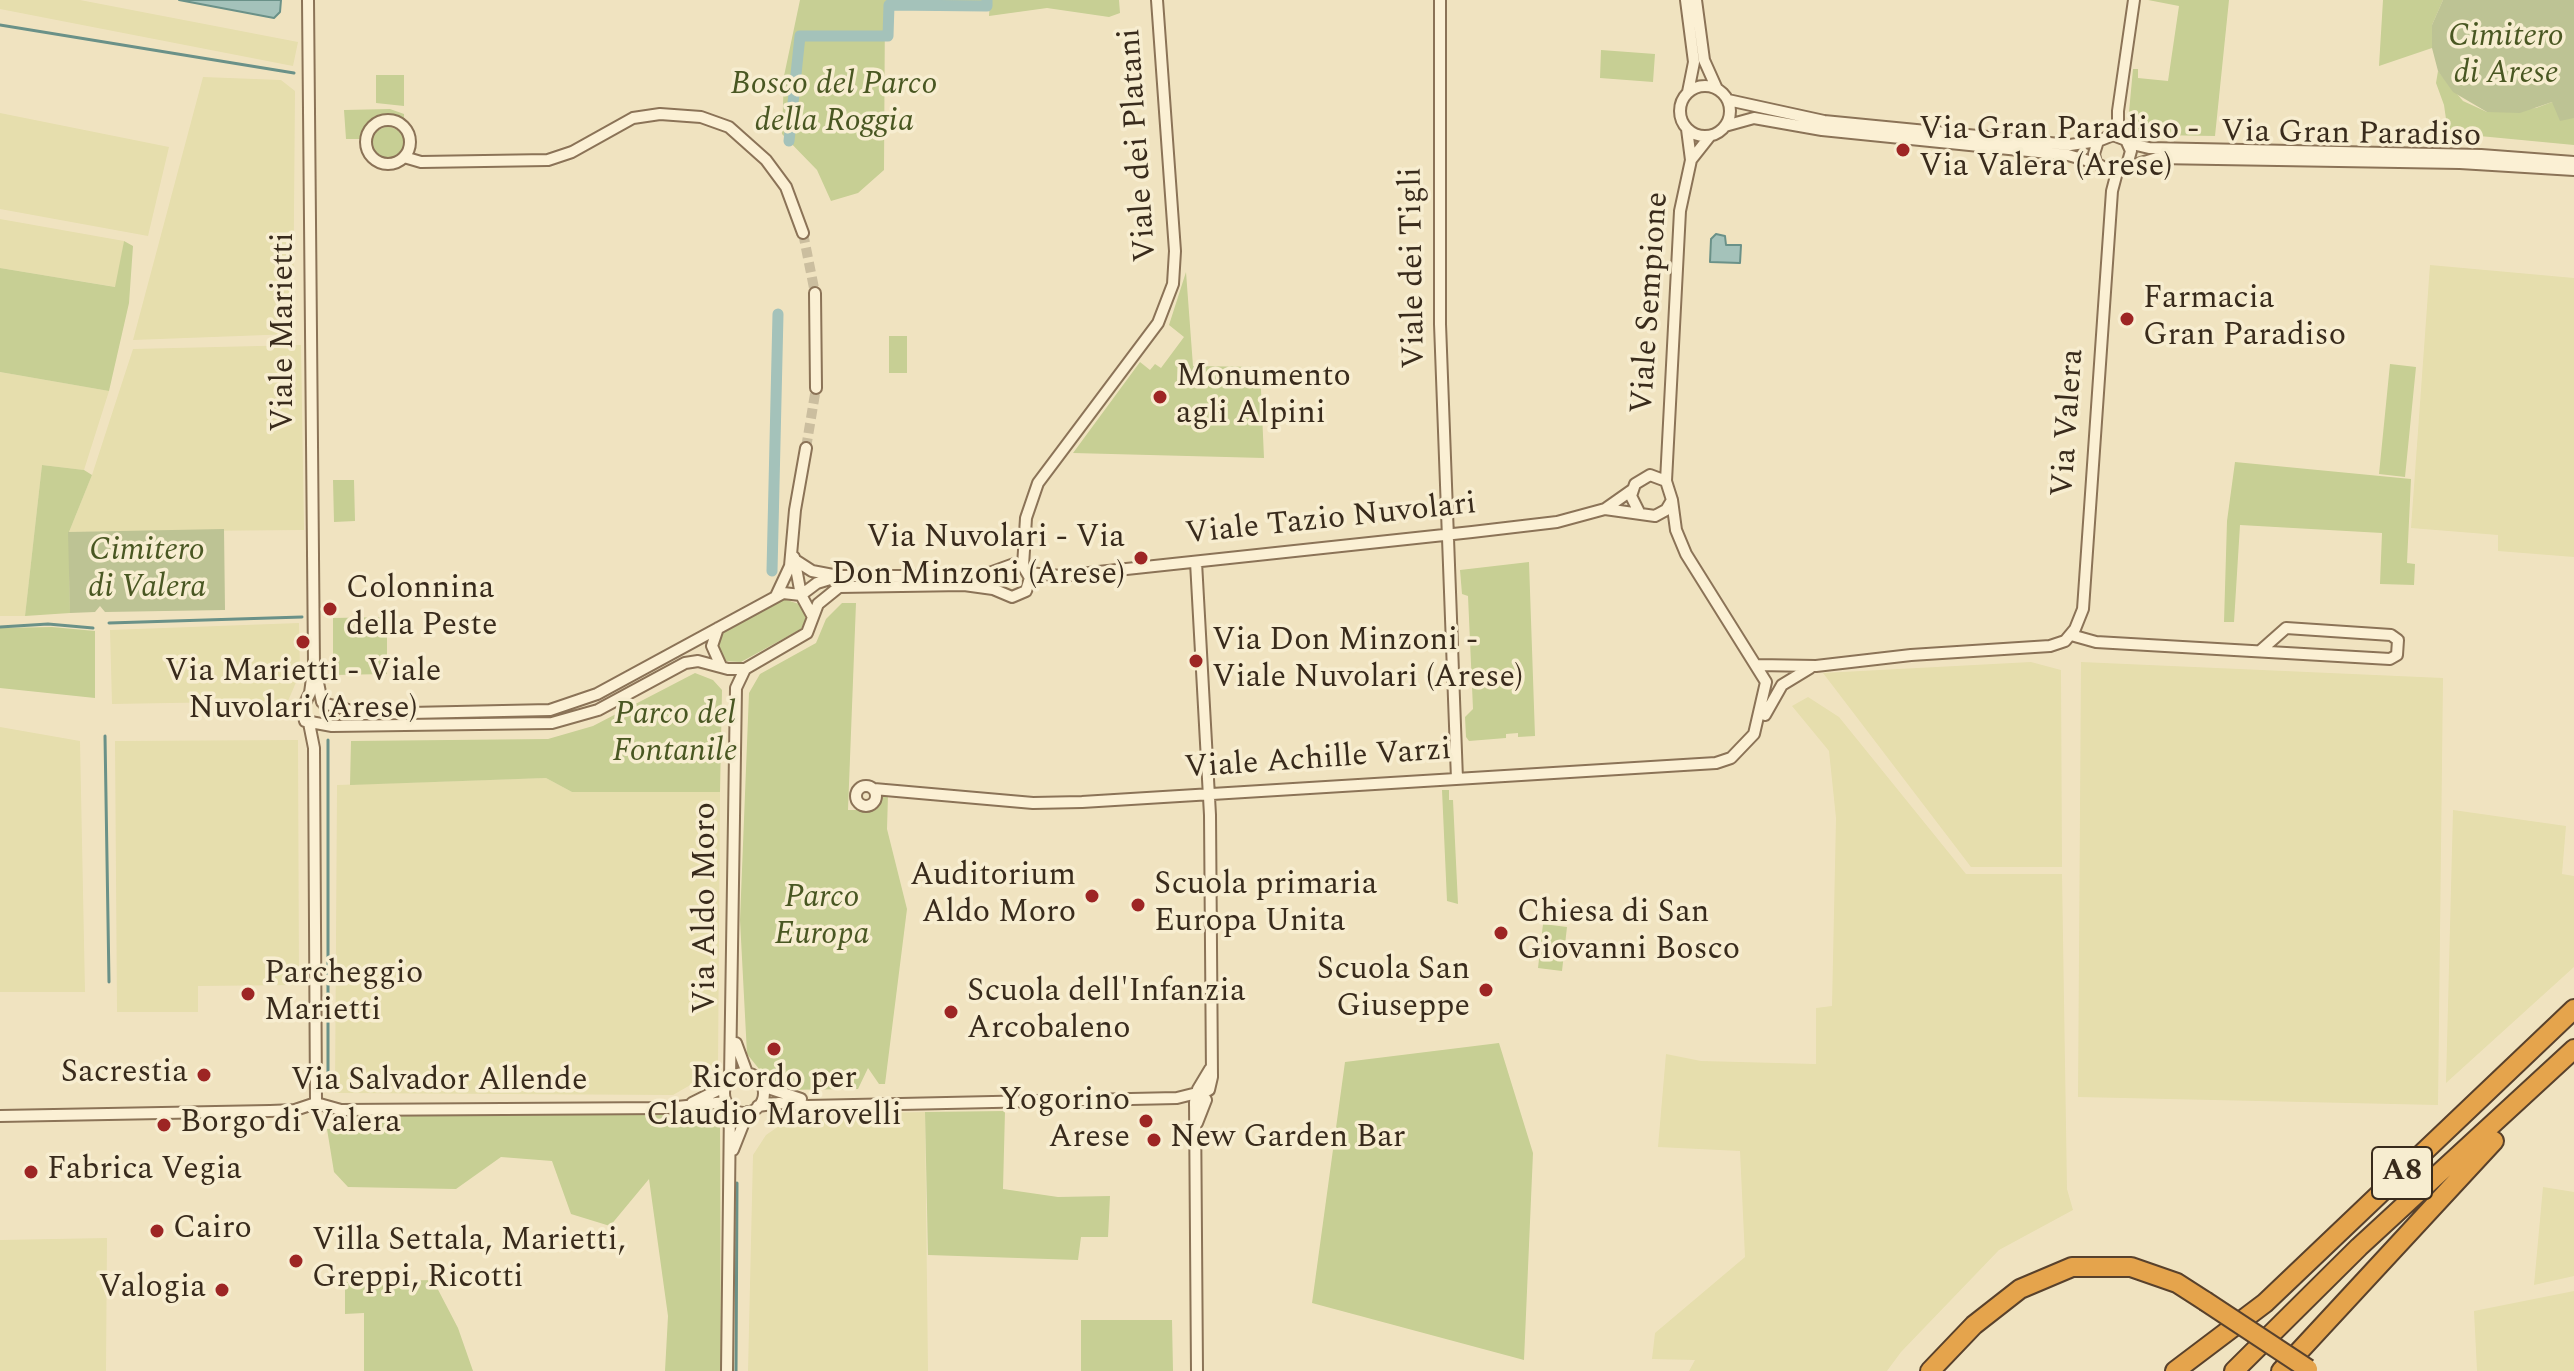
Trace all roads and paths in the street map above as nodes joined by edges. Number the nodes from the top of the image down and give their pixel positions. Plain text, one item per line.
1 (308, 0) edge
2 (1157, 0) edge
3 (1440, 0) edge
4 (1686, 0) edge
5 (1696, 0) edge
6 (2134, 0) edge
7 (1717, 89) junction
8 (1688, 92) junction
9 (1728, 100) junction
10 (1725, 126) junction
11 (1687, 129) junction
12 (2114, 135) junction
13 (1710, 136) junction
14 (2098, 141) junction
15 (2128, 143) junction
16 (406, 155) junction
17 (1691, 160) junction
18 (2574, 162) edge
19 (2127, 165) junction
20 (2099, 166) junction
21 (2574, 170) edge
22 (2117, 172) junction
23 (2111, 212) junction
24 (803, 233) tunnel mouth
25 (815, 293) tunnel mouth
26 (816, 388) tunnel mouth
27 (806, 448) tunnel mouth
28 (1666, 449) junction
29 (1650, 475) junction
30 (1666, 481) junction
31 (1632, 490) junction
32 (1672, 500) junction
33 (1605, 509) junction
34 (1639, 512) junction
35 (1655, 516) junction
36 (1025, 529) junction
37 (1676, 530) junction
38 (1447, 535) junction
39 (792, 547) junction
40 (795, 560) junction
41 (1196, 562) junction
42 (1005, 567) junction
43 (1026, 570) junction
44 (840, 576) junction
45 (1061, 576) junction
46 (1029, 587) junction
47 (1002, 592) junction
48 (801, 595) junction
49 (776, 596) junction
50 (813, 617) junction
51 (718, 628) junction
52 (2281, 630) junction
53 (2071, 635) junction
54 (2260, 651) junction
55 (2282, 652) junction
56 (314, 664) junction
57 (1757, 665) junction
58 (1816, 666) junction
59 (725, 668) junction
60 (745, 669) junction
61 (1766, 682) junction
62 (1782, 685) junction
63 (736, 688) junction
64 (307, 703) junction
65 (323, 703) junction
66 (317, 723) junction
67 (1754, 734) junction
68 (1457, 779) junction
69 (874, 789) dead end
70 (1209, 794) junction
71 (2574, 1009) edge
72 (733, 1033) junction
73 (2570, 1053) edge
74 (747, 1073) junction
75 (727, 1083) junction
76 (762, 1086) junction
77 (1199, 1092) junction
78 (316, 1103) junction
79 (728, 1105) junction
80 (827, 1105) junction
81 (687, 1106) junction
82 (753, 1109) junction
83 (0, 1116) edge
84 (728, 1184) junction
85 (2309, 1370) edge
86 (727, 1371) edge
87 (1197, 1371) edge
88 (1930, 1371) edge
89 (2175, 1371) edge
90 (2234, 1371) edge
91 (2281, 1371) edge

1 - 56 street, Viale Marietti
2 - 36 street, Viale dei Platani
3 - 38 street, Viale dei Tigli
4 - 8 street
5 - 7 street
6 - 12 street
7 - 8 street
7 - 9 street
8 - 11 street
9 - 10 street
9 - 14 street
10 - 13 street
10 - 20 street
11 - 13 street
11 - 17 street, Viale Sempione
12 - 14 street
12 - 15 street
13 - 17 street, Viale Sempione
14 - 20 street
15 - 18 street, Via Gran Paradiso
15 - 19 street
16 - 16 street
16 - 24 street
17 - 28 street, Viale Sempione
19 - 21 street, Via Gran Paradiso
19 - 22 street
20 - 22 street
20 - 23 street, Via Valera
22 - 23 street, Via Valera
23 - 53 street, Via Valera
25 - 26 street
27 - 39 street
28 - 29 street, Viale Sempione
28 - 30 street, Viale Sempione
29 - 30 street
29 - 31 street
30 - 32 street
31 - 33 street, Viale Tazio Nuvolari
31 - 34 street
32 - 35 street
32 - 37 street
33 - 34 street, Viale Tazio Nuvolari
33 - 38 street, Viale Tazio Nuvolari
34 - 35 street
35 - 37 street
36 - 42 street, Viale dei Platani
36 - 43 street, Viale dei Platani
37 - 57 street
38 - 41 street, Viale Tazio Nuvolari
38 - 68 street, Viale dei Tigli
39 - 40 street
39 - 49 street
40 - 44 street
40 - 48 street
41 - 45 street, Viale Tazio Nuvolari
41 - 70 street
42 - 43 street
42 - 44 street
42 - 47 street
43 - 45 street, Viale Tazio Nuvolari
43 - 46 street
44 - 48 street
45 - 46 street, Viale Tazio Nuvolari
46 - 47 street
47 - 50 street
48 - 49 street
48 - 50 street
49 - 51 street
50 - 60 street
51 - 59 street
51 - 65 street
52 - 54 street
52 - 55 street
52 - 55 street
53 - 54 street
53 - 58 street
54 - 55 street
56 - 64 street, Viale Marietti
56 - 65 street, Viale Marietti
57 - 58 street
57 - 61 street
58 - 62 street
59 - 60 street
59 - 63 street, Via Aldo Moro
59 - 66 street
60 - 63 street, Via Aldo Moro
61 - 62 street
61 - 67 street
62 - 67 street, Viale Achille Varzi
63 - 72 street, Via Aldo Moro
64 - 65 street
64 - 66 street, Viale Marietti
65 - 66 street, Viale Marietti
66 - 78 street
67 - 68 street, Viale Achille Varzi
68 - 70 street, Viale Achille Varzi
69 - 70 street, Viale Achille Varzi
70 - 77 street
71 - 89 highway, A8
72 - 74 street, Via Aldo Moro
72 - 75 street, Via Aldo Moro
73 - 90 highway, A8
73 - 91 highway, A8
74 - 75 street
74 - 76 street
75 - 79 street
75 - 81 street, Via Salvador Allende
76 - 80 street
76 - 82 street
77 - 80 street
77 - 87 street
78 - 81 street, Via Salvador Allende
78 - 83 street, Via Salvador Allende
79 - 81 street, Via Salvador Allende
79 - 82 street
79 - 84 street
80 - 82 street
82 - 84 street
84 - 86 street
85 - 88 highway, bridge

